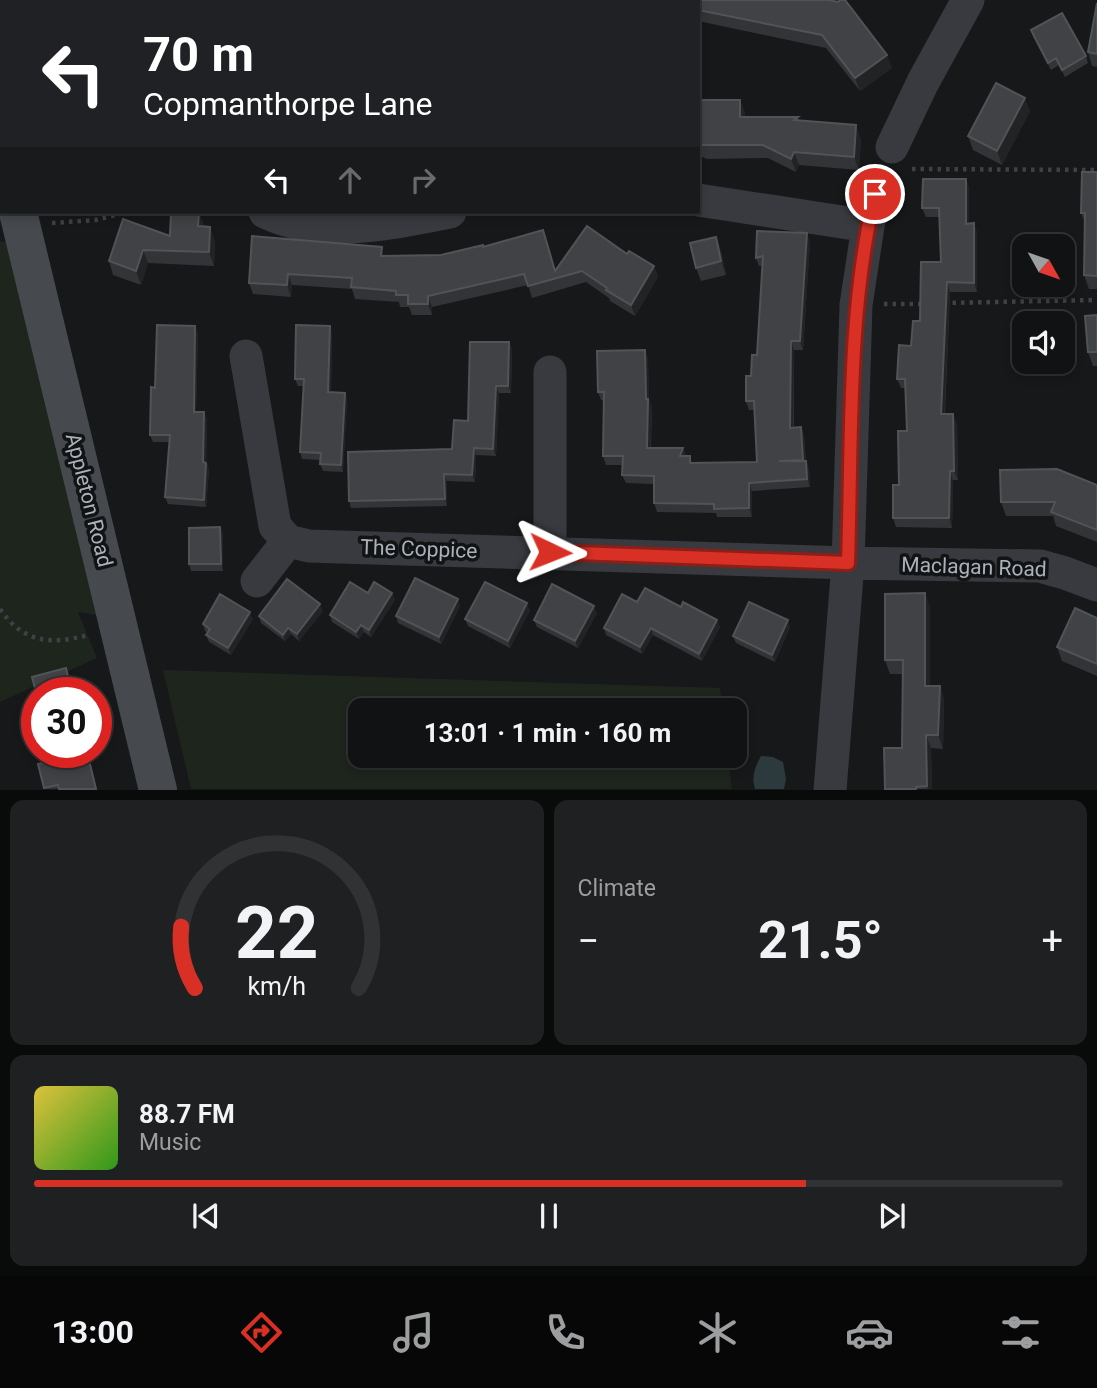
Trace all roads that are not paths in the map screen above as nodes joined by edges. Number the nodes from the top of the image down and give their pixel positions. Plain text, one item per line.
1 (968, 0) edge
2 (900, 158) road end
3 (700, 200) edge
4 (269, 214) edge
5 (437, 214) edge
6 (30, 218) edge
7 (246, 356) dead end
8 (550, 372) dead end
9 (288, 541) junction
10 (550, 552) junction
11 (848, 563) junction
12 (257, 581) dead end
13 (1097, 585) edge
14 (158, 789) edge
15 (830, 789) edge

1 - 2 street
3 - 11 street
4 - 5 street
6 - 14 street, Appleton Road
7 - 9 street
8 - 10 street
9 - 10 street, The Coppice
9 - 12 street
10 - 11 street, The Coppice
11 - 13 street, Maclagan Road
11 - 15 street

